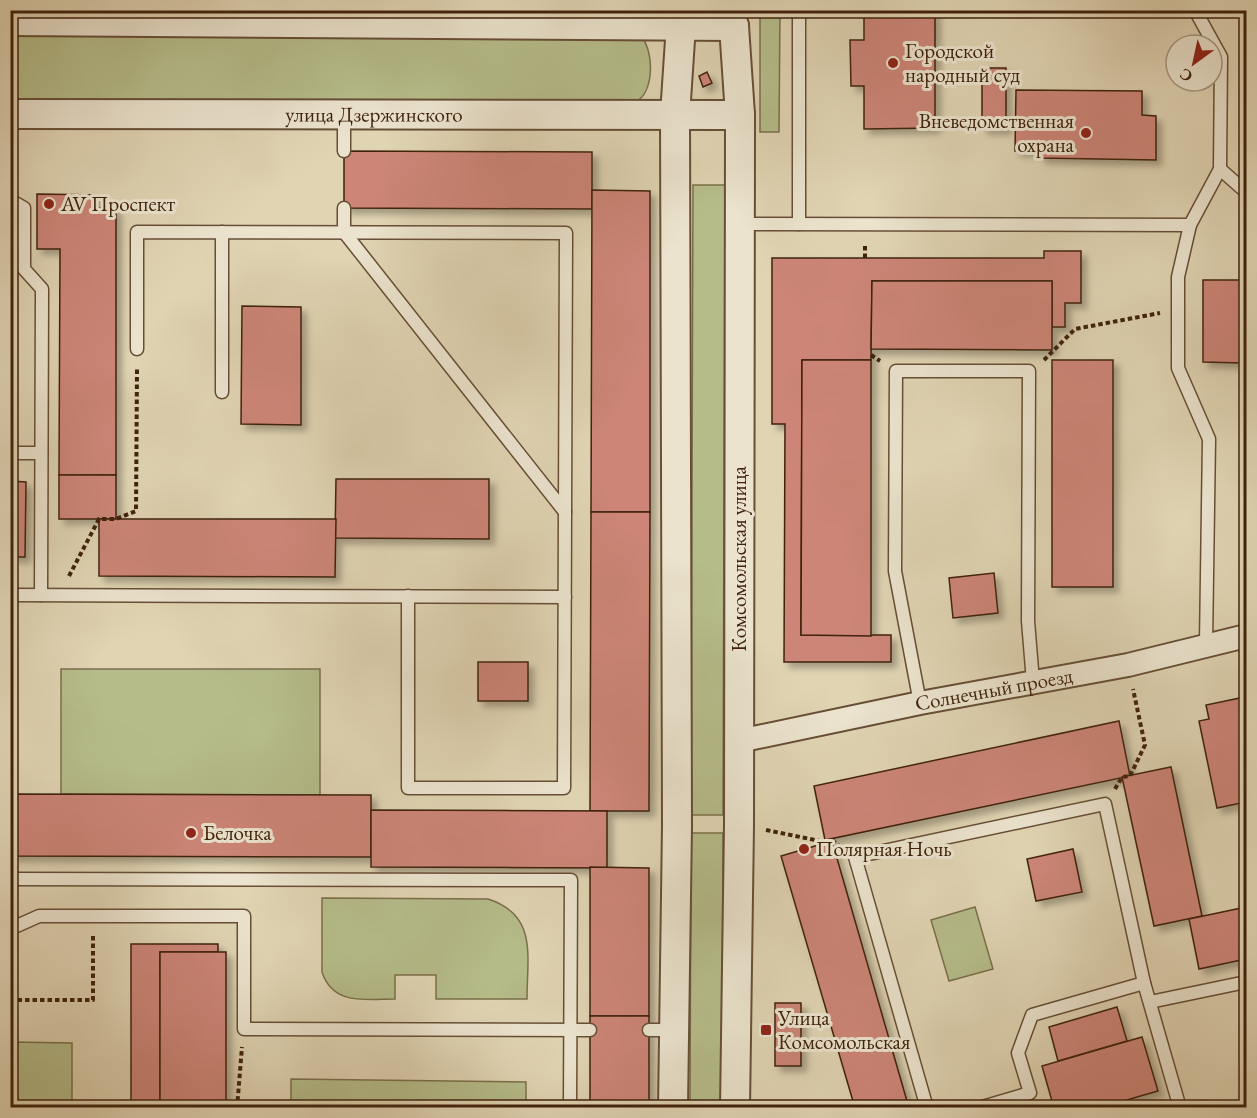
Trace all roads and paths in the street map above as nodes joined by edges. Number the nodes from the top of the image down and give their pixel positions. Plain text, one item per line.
1 (799, 10) edge
2 (1195, 10) edge
3 (319, 17) edge
4 (682, 18) edge
5 (732, 18) edge
6 (10, 21) edge
7 (10, 114) edge
8 (344, 115) junction
9 (675, 115) junction
10 (740, 115) junction
11 (344, 151) dead end
12 (1220, 169) junction
13 (1246, 192) edge
14 (10, 200) edge
15 (344, 208) dead end
16 (739, 224) junction
17 (799, 224) junction
18 (1190, 225) junction
19 (222, 232) junction
20 (344, 232) junction
21 (1178, 309) junction
22 (137, 349) joint
23 (1029, 371) junction
24 (222, 392) dead end
25 (10, 453) edge
26 (41, 453) junction
27 (565, 512) junction
28 (10, 595) edge
29 (41, 595) junction
30 (59, 595) junction
31 (403, 596) junction
32 (565, 597) junction
33 (1246, 636) edge
34 (1206, 644) junction
35 (1128, 665) junction
36 (1034, 682) junction
37 (920, 703) junction
38 (739, 741) junction
39 (1105, 804) junction
40 (739, 825) junction
41 (832, 840) dead end
42 (10, 879) edge
43 (93, 916) junction
44 (10, 929) edge
45 (1246, 982) edge
46 (1144, 983) junction
47 (10, 1000) edge
48 (1150, 1002) junction
49 (244, 1029) junction
50 (570, 1030) junction
51 (590, 1030) dead end
52 (237, 1107) edge
53 (570, 1107) edge
54 (673, 1107) edge
55 (735, 1107) edge
56 (927, 1107) edge
57 (979, 1107) edge
58 (1180, 1107) edge

1 - 17 lane
2 - 12 lane
3 - 4 street
3 - 6 street
4 - 5 street
4 - 9 street
5 - 10 street, Комсомольская улица
7 - 8 street, улица Дзержинского
8 - 9 street, улица Дзержинского
8 - 11 lane
9 - 10 street, улица Дзержинского
9 - 54 street
10 - 16 street, Комсомольская улица
12 - 13 lane
12 - 18 lane
14 - 26 lane
15 - 20 lane
16 - 17 lane
16 - 38 street, Комсомольская улица
17 - 18 lane
18 - 21 lane
19 - 20 lane
19 - 22 lane
19 - 24 lane
20 - 27 lane
20 - 27 lane
21 - 23 path
21 - 34 lane
22 - 30 path
23 - 36 lane
23 - 37 lane
25 - 26 lane
26 - 29 lane
27 - 32 lane
28 - 29 lane
29 - 30 lane
30 - 31 lane
31 - 32 lane
31 - 32 lane
33 - 34 street, Солнечный проезд
34 - 35 street, Солнечный проезд
35 - 36 street, Солнечный проезд
35 - 39 path
36 - 37 street, Солнечный проезд
37 - 38 street, Солнечный проезд
38 - 40 street, Комсомольская улица
39 - 46 lane
39 - 56 lane
40 - 41 path
40 - 55 street, Комсомольская улица
42 - 50 lane
43 - 44 lane
43 - 47 path
43 - 49 lane
45 - 48 lane
46 - 48 lane
46 - 57 lane
48 - 58 lane
49 - 50 lane
49 - 52 path
50 - 51 lane
50 - 53 lane

